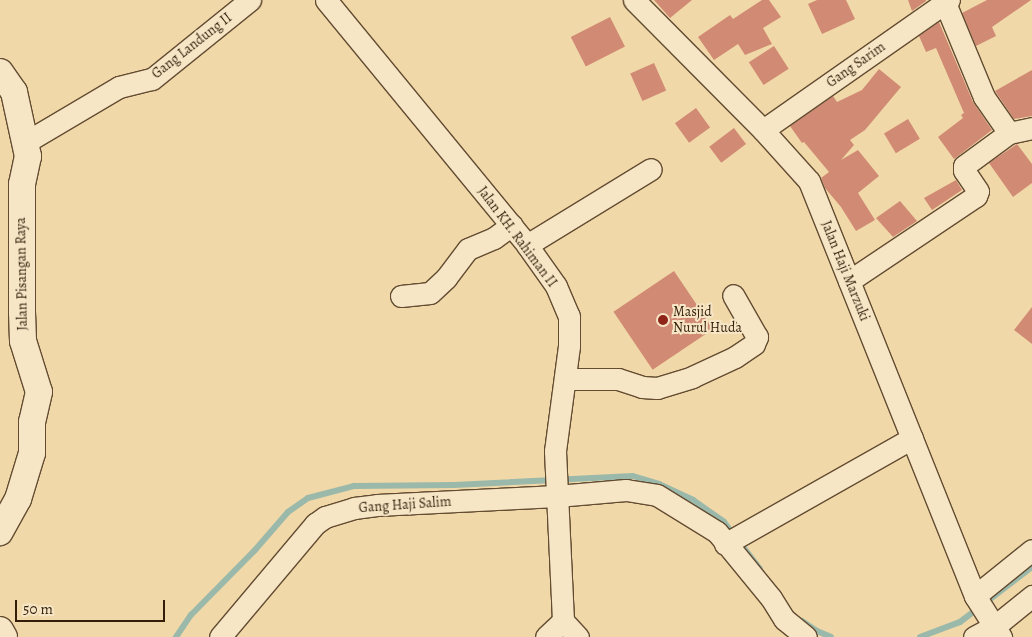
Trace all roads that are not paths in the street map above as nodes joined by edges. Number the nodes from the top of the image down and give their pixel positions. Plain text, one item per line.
1 (250, 0) edge
2 (326, 0) edge
3 (634, 0) edge
4 (947, 1) edge
5 (0, 72) edge
6 (1032, 128) edge
7 (763, 130) junction
8 (1009, 133) junction
9 (26, 142) junction
10 (651, 168) dead end
11 (512, 225) junction
12 (527, 246) junction
13 (849, 281) junction
14 (733, 295) dead end
15 (401, 296) dead end
16 (566, 378) junction
17 (912, 438) junction
18 (557, 496) junction
19 (0, 532) edge
20 (725, 544) junction
21 (1032, 550) edge
22 (976, 596) junction
23 (1032, 596) edge
24 (563, 620) junction
25 (0, 630) edge
26 (998, 632) edge
27 (227, 634) edge
28 (4, 637) edge
29 (546, 637) edge
30 (578, 637) edge
31 (806, 637) edge
32 (974, 637) edge

1 - 9 street, Gang Landung II
2 - 11 street, Jalan KH. Rahiman II
3 - 7 street, Jalan Haji Marzuki
4 - 7 street, Gang Sarim
4 - 8 street
5 - 9 street, Jalan Pisangan Raya
6 - 8 street
7 - 13 street, Jalan Haji Marzuki
8 - 13 street
9 - 19 street, Jalan Pisangan Raya
10 - 12 street
11 - 12 street, Jalan KH. Rahiman II
11 - 15 street
12 - 16 street, Jalan KH. Rahiman II
13 - 17 street, Jalan Haji Marzuki
14 - 16 street
16 - 18 street, Jalan KH. Rahiman II
17 - 20 street
17 - 22 street, Jalan Haji Marzuki
18 - 20 street, Gang Haji Salim
18 - 24 street, Jalan KH. Rahiman II
18 - 27 street, Gang Haji Salim
20 - 31 street, Gang Haji Salim
21 - 22 street
22 - 26 street, Jalan Haji Marzuki
23 - 26 street
24 - 29 street
24 - 30 street
25 - 28 street
26 - 32 street

